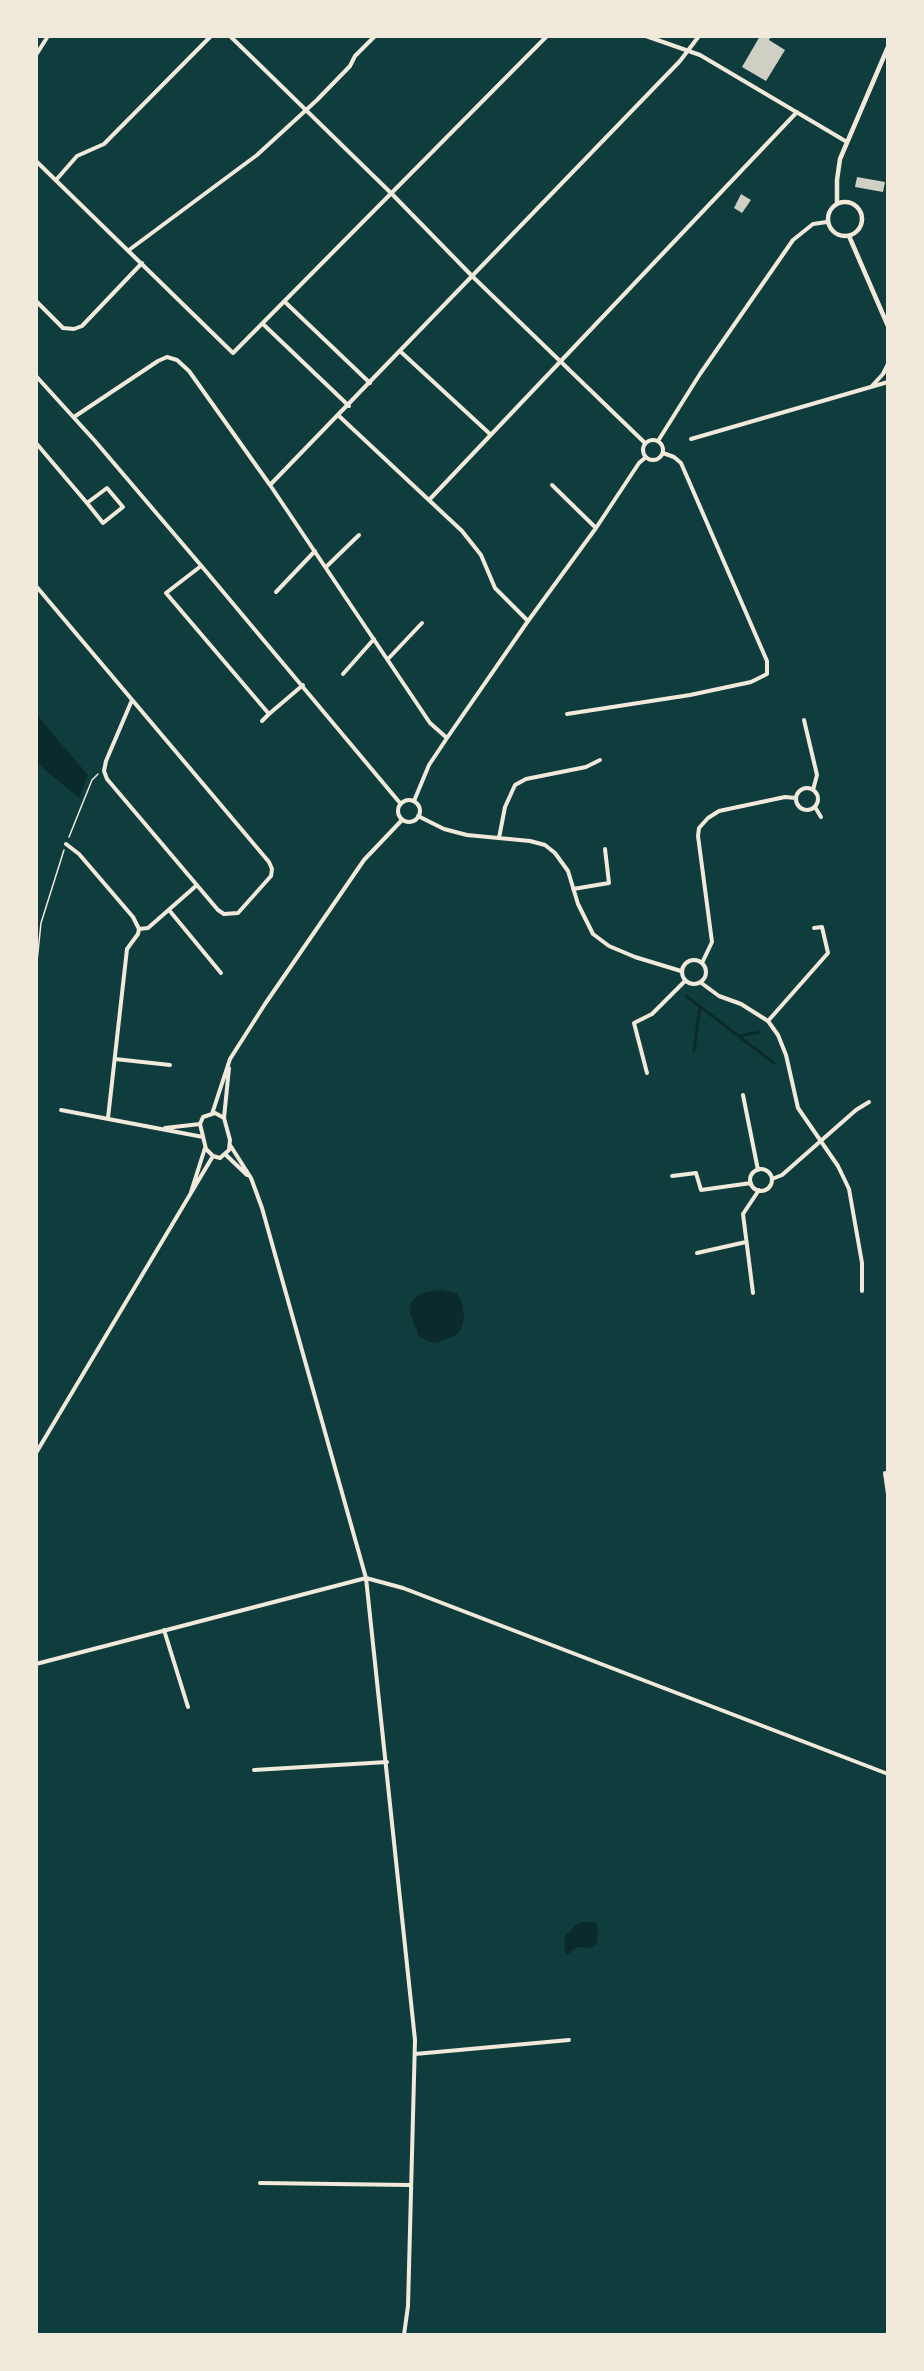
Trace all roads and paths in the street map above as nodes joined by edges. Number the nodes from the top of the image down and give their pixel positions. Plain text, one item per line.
1 (48, 36) edge
2 (211, 36) edge
3 (230, 36) edge
4 (375, 36) edge
5 (547, 36) edge
6 (646, 36) edge
7 (699, 36) edge
8 (888, 47) edge
9 (690, 51) junction
10 (36, 55) edge
11 (306, 111) junction
12 (797, 112) junction
13 (847, 142) junction
14 (36, 161) edge
15 (56, 180) junction
16 (391, 193) junction
17 (837, 203) junction
18 (827, 222) junction
19 (849, 236) junction
20 (129, 250) junction
21 (142, 262) junction
22 (473, 277) junction
23 (36, 301) edge
24 (285, 302) junction
25 (263, 324) junction
26 (888, 326) edge
27 (401, 352) junction
28 (560, 362) junction
29 (888, 364) edge
30 (36, 376) edge
31 (888, 382) edge
32 (370, 384) junction
33 (870, 387) junction
34 (349, 406) junction
35 (339, 416) junction
36 (74, 417) junction
37 (490, 434) junction
38 (691, 438) dead end
39 (658, 441) junction
40 (36, 443) edge
41 (645, 443) junction
42 (663, 453) junction
43 (646, 457) junction
44 (270, 485) junction
45 (552, 485) dead end
46 (429, 499) junction
47 (87, 503) junction
48 (596, 528) junction
49 (359, 535) dead end
50 (315, 551) junction
51 (201, 566) junction
52 (326, 567) junction
53 (36, 586) edge
54 (276, 592) dead end
55 (528, 621) junction
56 (422, 623) dead end
57 (374, 639) junction
58 (388, 659) junction
59 (344, 674) dead end
60 (303, 685) junction
61 (132, 700) junction
62 (269, 714) junction
63 (567, 714) dead end
64 (804, 720) dead end
65 (261, 721) dead end
66 (447, 738) junction
67 (600, 760) dead end
68 (104, 771) junction
69 (813, 790) junction
70 (796, 798) junction
71 (414, 801) junction
72 (400, 803) junction
73 (815, 807) junction
74 (418, 816) junction
75 (820, 817) dead end
76 (402, 820) junction
77 (500, 838) junction
78 (66, 844) junction
79 (604, 849) dead end
80 (197, 885) junction
81 (573, 889) junction
82 (169, 910) junction
83 (814, 928) dead end
84 (139, 929) junction
85 (702, 963) junction
86 (36, 970) edge
87 (681, 971) junction
88 (221, 973) dead end
89 (685, 981) junction
90 (700, 982) junction
91 (768, 1021) junction
92 (115, 1059) junction
93 (230, 1059) junction
94 (170, 1065) dead end
95 (647, 1073) dead end
96 (743, 1095) dead end
97 (869, 1101) dead end
98 (62, 1110) dead end
99 (212, 1114) junction
100 (108, 1118) junction
101 (224, 1118) junction
102 (200, 1125) junction
103 (158, 1129) junction
104 (203, 1137) junction
105 (821, 1142) junction
106 (230, 1145) junction
107 (206, 1147) junction
108 (226, 1155) junction
109 (213, 1156) junction
110 (758, 1170) junction
111 (672, 1176) dead end
112 (251, 1178) junction
113 (772, 1179) junction
114 (751, 1183) junction
115 (759, 1190) junction
116 (189, 1199) junction
117 (746, 1242) junction
118 (697, 1253) dead end
119 (862, 1291) dead end
120 (753, 1293) dead end
121 (36, 1453) edge
122 (885, 1473) dead end
123 (888, 1494) edge
124 (366, 1578) junction
125 (164, 1629) junction
126 (36, 1664) edge
127 (188, 1707) dead end
128 (387, 1762) junction
129 (254, 1770) dead end
130 (888, 1774) edge
131 (569, 2040) dead end
132 (415, 2054) junction
133 (260, 2183) dead end
134 (410, 2185) junction
135 (404, 2335) edge

1 - 10 street
2 - 15 street
3 - 11 street
4 - 11 street
5 - 16 street
6 - 9 street
7 - 9 street
8 - 13 street
9 - 12 street
9 - 22 street
11 - 16 street
11 - 20 street
12 - 13 street
12 - 28 street
13 - 17 street
14 - 15 street
15 - 20 street
16 - 22 street
16 - 24 street
17 - 18 street
17 - 19 street
18 - 19 street
18 - 39 street
19 - 26 street
20 - 21 street
21 - 23 street
21 - 25 street
22 - 27 street
22 - 28 street
24 - 25 street
24 - 32 street
25 - 34 street
27 - 32 street
27 - 37 street
28 - 37 street
28 - 41 street
29 - 33 street
30 - 36 street
31 - 33 street
32 - 34 street
33 - 38 street
34 - 35 street
35 - 44 street
35 - 46 street
36 - 44 street
36 - 51 street
37 - 46 street
39 - 41 street
39 - 42 street
40 - 47 street
41 - 43 street
42 - 43 street
42 - 63 street
43 - 48 street
44 - 50 street
45 - 48 street
46 - 55 street
47 - 47 street
48 - 55 street
49 - 52 street
50 - 52 street
50 - 54 street
51 - 60 street
51 - 62 street
52 - 57 street
53 - 61 street
55 - 66 street
56 - 58 street
57 - 58 street
57 - 59 street
58 - 66 street
60 - 62 street
60 - 72 street
61 - 68 street
61 - 80 street
62 - 65 street
64 - 69 street
66 - 71 street
67 - 77 street
68 - 78 path
68 - 80 street
69 - 70 street
69 - 73 street
70 - 73 street
70 - 85 street
71 - 72 street
71 - 74 street
72 - 76 street
73 - 75 street
74 - 76 street
74 - 77 street
76 - 93 street
77 - 81 street
78 - 84 street
78 - 86 path
79 - 81 street
80 - 82 street
81 - 87 street
82 - 84 street
82 - 88 street
83 - 91 street
84 - 92 street
85 - 87 street
85 - 90 street
87 - 89 street
89 - 90 street
89 - 95 street
90 - 91 street
91 - 105 street
92 - 94 street
92 - 100 street
93 - 99 street
93 - 101 street
96 - 110 street
97 - 105 street
98 - 100 street
99 - 101 street
99 - 102 street
100 - 103 street
101 - 106 street
102 - 103 street
102 - 104 street
103 - 104 street
104 - 107 street
105 - 113 street
105 - 119 street
106 - 108 street
106 - 112 street
107 - 109 street
107 - 116 street
108 - 109 street
108 - 112 street
109 - 116 street
110 - 113 street
110 - 114 street
111 - 114 street
112 - 124 street
113 - 115 street
114 - 115 street
115 - 117 street
116 - 121 street
117 - 118 street
117 - 120 street
122 - 123 street
124 - 125 street
124 - 128 street
124 - 130 street
125 - 126 street
125 - 127 street
128 - 129 street
128 - 132 street
131 - 132 street
132 - 134 street
133 - 134 street
134 - 135 street

